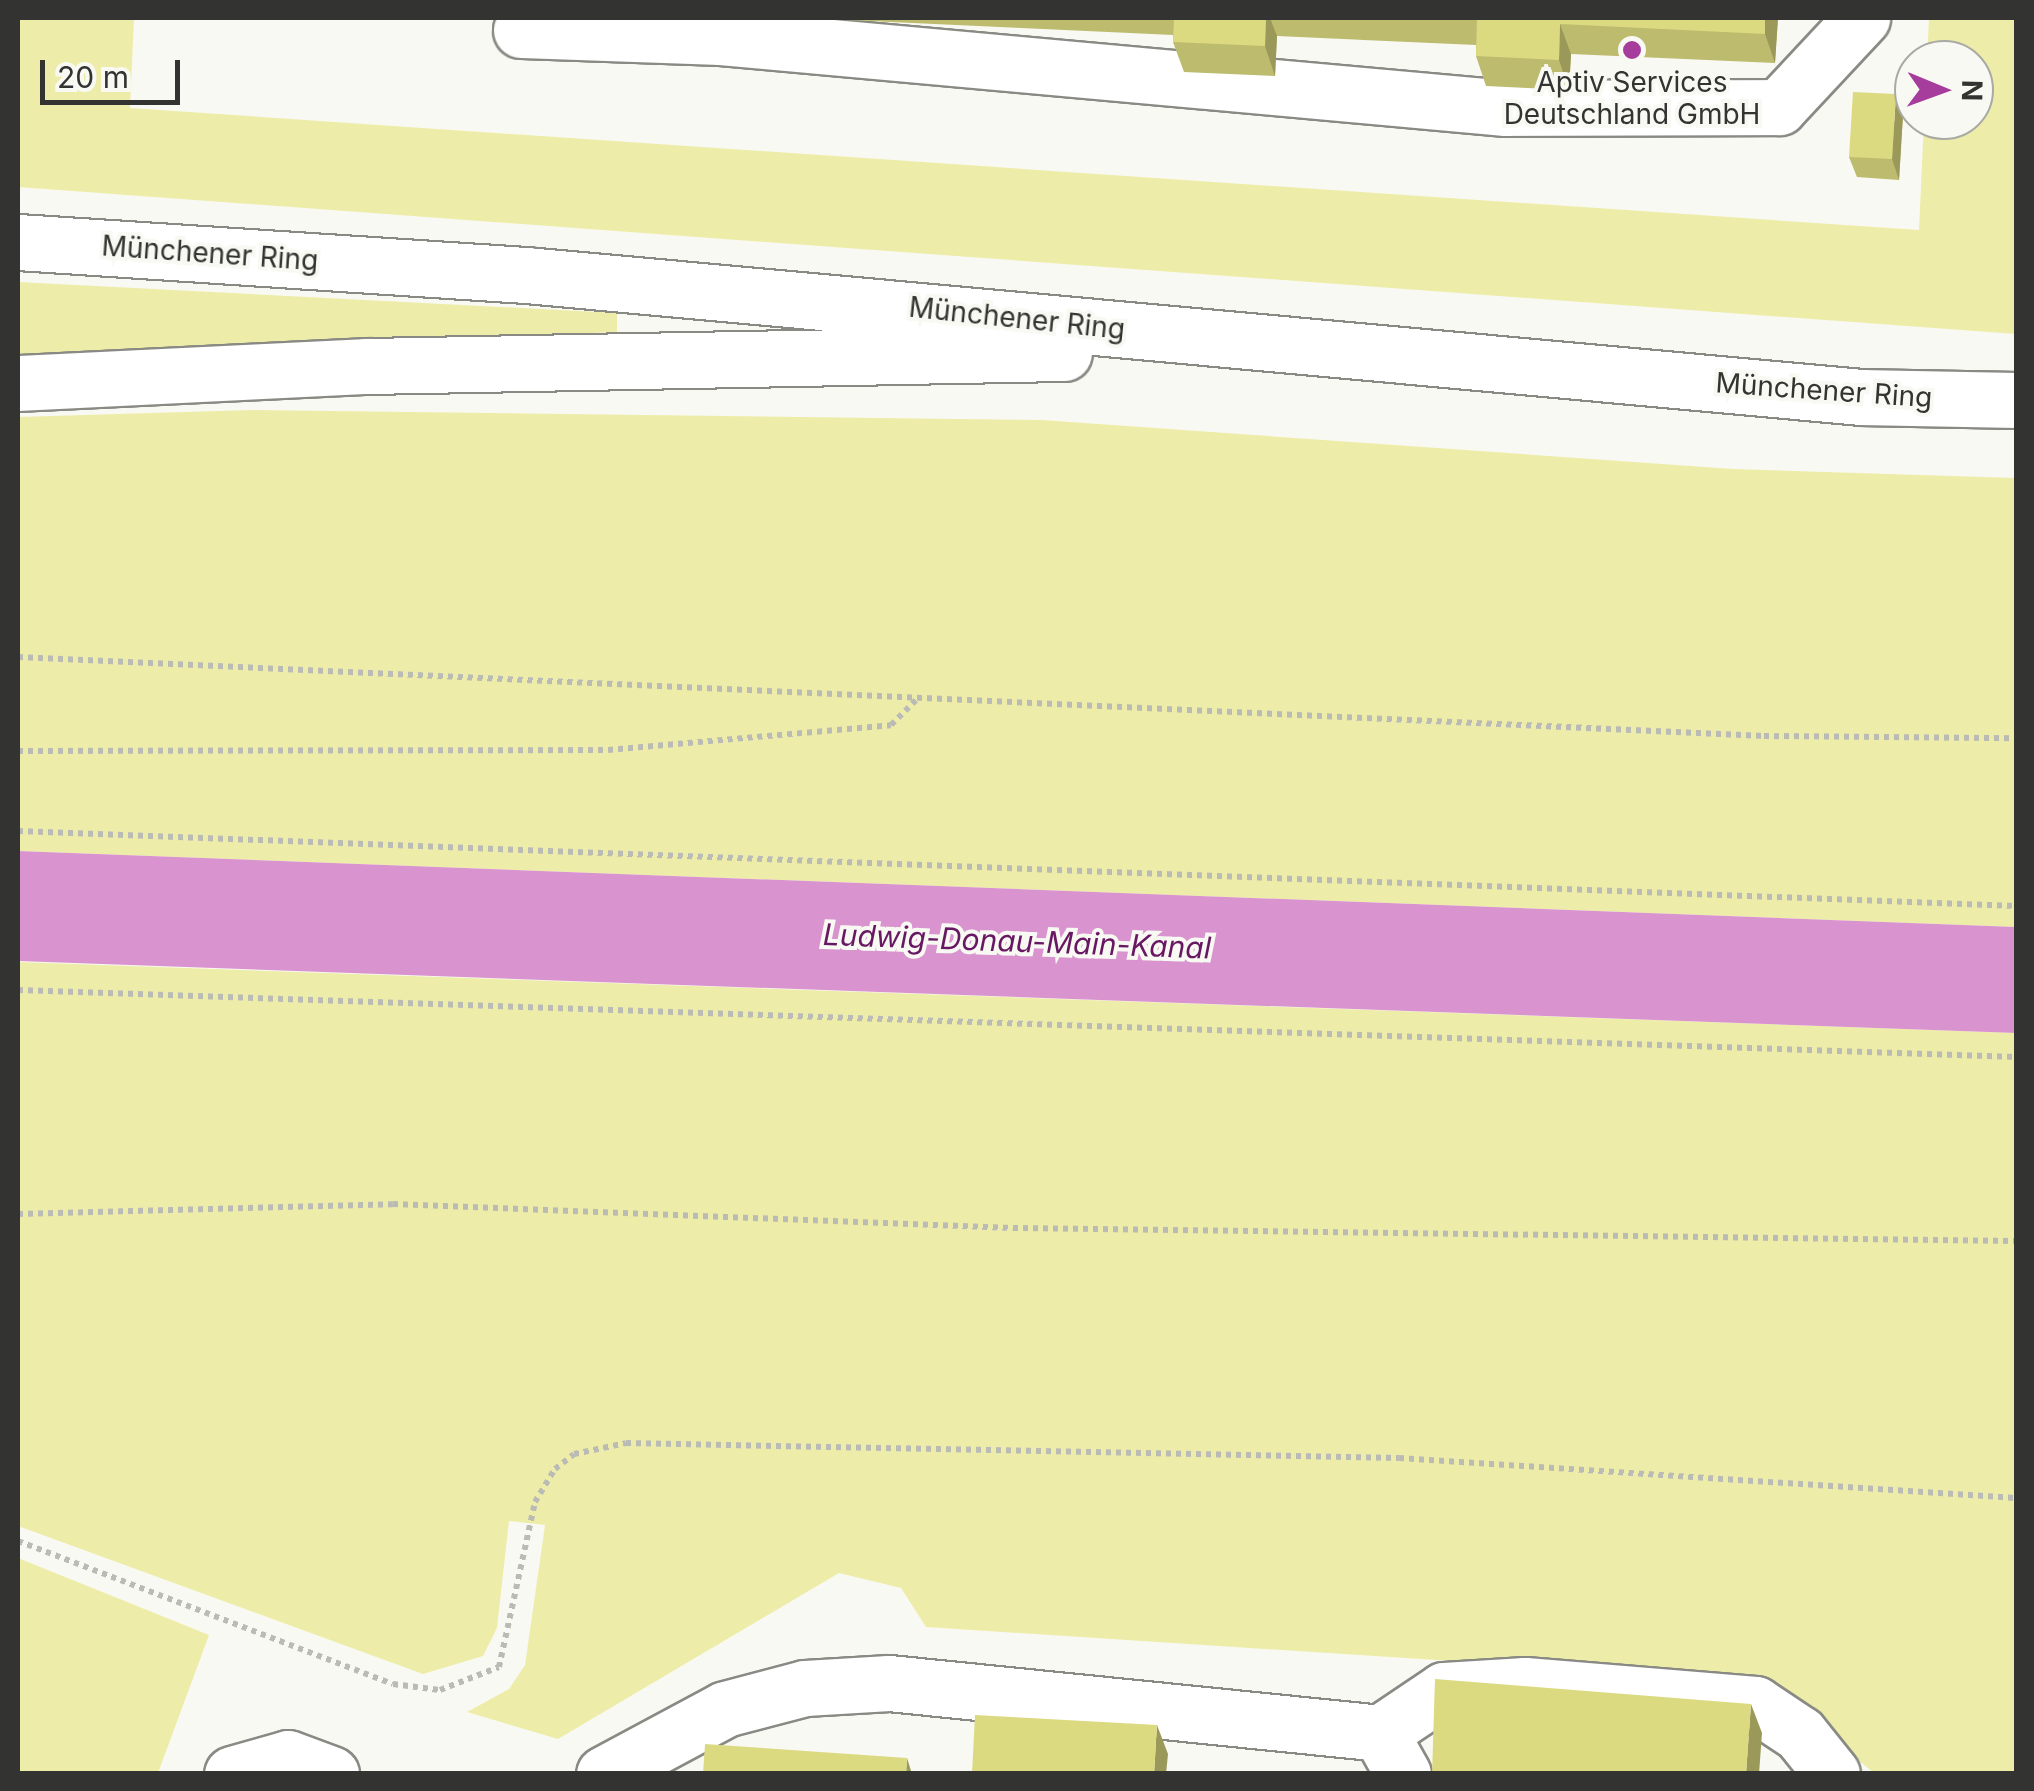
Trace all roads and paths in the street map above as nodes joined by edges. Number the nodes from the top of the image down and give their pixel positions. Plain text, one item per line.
1 (1862, 18) edge
2 (721, 28) edge
3 (520, 30) dead end
4 (18, 242) edge
5 (1310, 348) junction
6 (18, 383) edge
7 (1861, 397) junction
8 (2016, 400) edge
9 (2016, 428) edge
10 (18, 657) edge
11 (920, 696) junction
12 (2016, 738) edge
13 (18, 751) edge
14 (18, 831) edge
15 (2016, 906) edge
16 (18, 990) edge
17 (2016, 1057) edge
18 (18, 1214) edge
19 (2016, 1241) edge
20 (2016, 1498) edge
21 (18, 1541) edge
22 (1391, 1754) edge
23 (232, 1774) edge
24 (331, 1774) edge
25 (604, 1774) edge
26 (1832, 1774) edge

1 - 2 main road
2 - 3 main road
4 - 5 main road, Münchener Ring
5 - 6 main road
5 - 7 main road, Münchener Ring
7 - 8 main road, Münchener Ring
7 - 9 main road
10 - 11 path
11 - 12 path
11 - 13 path
14 - 15 path
16 - 17 path
18 - 19 path
20 - 21 path
22 - 25 main road
22 - 26 main road
23 - 24 main road

